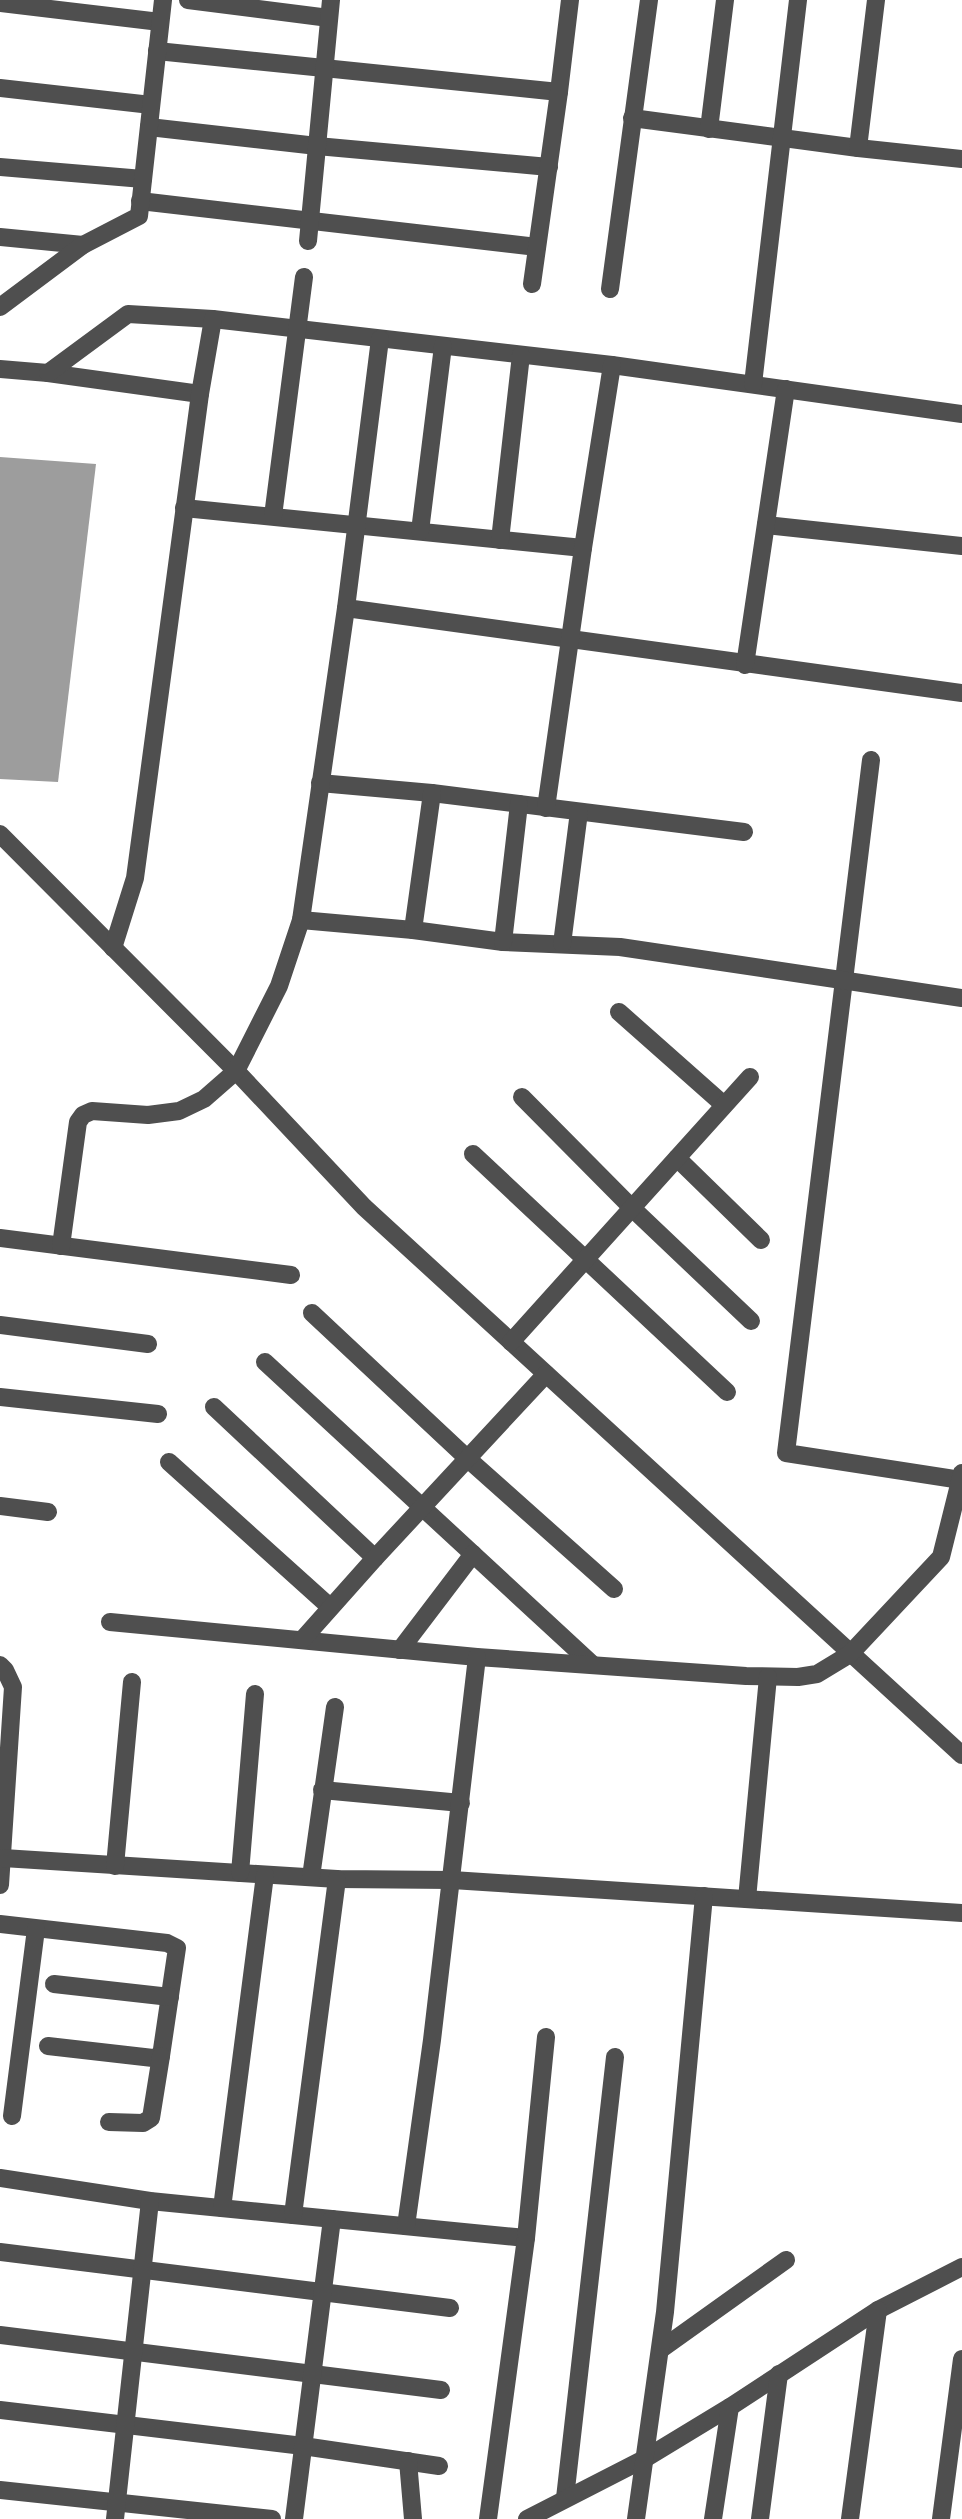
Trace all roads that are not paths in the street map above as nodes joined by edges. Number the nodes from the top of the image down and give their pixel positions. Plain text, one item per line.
1 (163, 0) edge
2 (188, 0) edge
3 (570, 0) edge
4 (649, 0) edge
5 (725, 0) edge
6 (798, 0) edge
7 (876, 0) edge
8 (0, 3) edge
9 (330, 9) edge
10 (160, 22) junction
11 (157, 51) junction
12 (324, 69) junction
13 (0, 88) edge
14 (559, 92) junction
15 (151, 105) junction
16 (632, 118) junction
17 (149, 127) junction
18 (709, 129) junction
19 (783, 138) junction
20 (317, 146) junction
21 (858, 148) junction
22 (962, 159) edge
23 (0, 167) edge
24 (548, 167) junction
25 (143, 179) junction
26 (140, 201) junction
27 (310, 221) junction
28 (0, 237) edge
29 (308, 240) dead end
30 (83, 245) junction
31 (537, 247) junction
32 (304, 276) dead end
33 (531, 284) dead end
34 (610, 289) dead end
35 (0, 307) edge
36 (214, 319) junction
37 (299, 329) junction
38 (380, 339) junction
39 (443, 346) junction
40 (521, 355) junction
41 (612, 365) junction
42 (0, 369) edge
43 (48, 373) junction
44 (753, 384) junction
45 (786, 389) junction
46 (200, 394) junction
47 (962, 414) edge
48 (184, 508) junction
49 (273, 516) junction
50 (356, 524) junction
51 (766, 525) junction
52 (420, 531) junction
53 (499, 540) junction
54 (962, 546) edge
55 (583, 548) junction
56 (346, 608) junction
57 (570, 639) junction
58 (745, 664) junction
59 (962, 693) edge
60 (871, 760) dead end
61 (320, 783) junction
62 (432, 793) junction
63 (519, 804) junction
64 (547, 808) junction
65 (579, 812) junction
66 (744, 832) dead end
67 (0, 834) edge
68 (301, 920) junction
69 (413, 930) junction
70 (503, 942) junction
71 (562, 944) junction
72 (114, 948) junction
73 (843, 982) junction
74 (962, 998) edge
75 (619, 1012) dead end
76 (236, 1071) junction
77 (750, 1077) dead end
78 (522, 1097) dead end
79 (724, 1105) junction
80 (473, 1154) dead end
81 (677, 1158) junction
82 (632, 1208) junction
83 (0, 1238) edge
84 (761, 1240) dead end
85 (61, 1246) junction
86 (587, 1258) junction
87 (291, 1275) dead end
88 (312, 1313) dead end
89 (751, 1321) dead end
90 (0, 1325) edge
91 (511, 1342) junction
92 (148, 1344) dead end
93 (265, 1362) dead end
94 (545, 1374) junction
95 (727, 1392) dead end
96 (0, 1397) edge
97 (214, 1408) dead end
98 (158, 1414) dead end
99 (468, 1459) junction
100 (169, 1462) dead end
101 (962, 1477) edge
102 (0, 1506) edge
103 (422, 1508) junction
104 (48, 1512) dead end
105 (473, 1554) junction
106 (375, 1558) junction
107 (614, 1589) dead end
108 (330, 1607) junction
109 (110, 1622) dead end
110 (302, 1640) junction
111 (400, 1650) junction
112 (850, 1654) junction
113 (477, 1657) junction
114 (592, 1664) junction
115 (0, 1665) edge
116 (768, 1677) junction
117 (132, 1682) dead end
118 (255, 1694) dead end
119 (335, 1707) dead end
120 (962, 1755) edge
121 (322, 1790) junction
122 (461, 1803) junction
123 (3, 1858) junction
124 (115, 1866) junction
125 (240, 1873) junction
126 (265, 1875) junction
127 (311, 1877) junction
128 (337, 1879) junction
129 (452, 1880) junction
130 (0, 1885) edge
131 (704, 1896) junction
132 (747, 1899) junction
133 (962, 1913) edge
134 (0, 1924) edge
135 (36, 1929) junction
136 (54, 1984) dead end
137 (170, 1997) junction
138 (546, 2037) dead end
139 (48, 2046) dead end
140 (160, 2056) junction
141 (615, 2057) dead end
142 (12, 2116) dead end
143 (109, 2122) dead end
144 (0, 2178) edge
145 (150, 2201) junction
146 (222, 2208) junction
147 (293, 2215) junction
148 (332, 2219) junction
149 (406, 2226) junction
150 (526, 2238) junction
151 (0, 2252) edge
152 (786, 2260) dead end
153 (962, 2267) edge
154 (143, 2271) junction
155 (323, 2291) junction
156 (450, 2308) dead end
157 (878, 2310) junction
158 (0, 2335) edge
159 (660, 2350) junction
160 (134, 2351) junction
161 (962, 2359) edge
162 (313, 2374) junction
163 (779, 2374) junction
164 (441, 2390) dead end
165 (730, 2407) junction
166 (0, 2410) edge
167 (126, 2425) junction
168 (303, 2446) junction
169 (646, 2458) junction
170 (408, 2461) junction
171 (439, 2466) dead end
172 (0, 2490) edge
173 (565, 2498) junction
174 (116, 2511) edge
175 (272, 2519) edge
176 (294, 2519) edge
177 (413, 2519) edge
178 (488, 2519) edge
179 (527, 2519) edge
180 (636, 2519) edge
181 (713, 2519) edge
182 (760, 2519) edge
183 (850, 2519) edge
184 (942, 2519) edge

1 - 10 street
2 - 9 street
3 - 14 street
4 - 16 street
5 - 18 street
6 - 19 street
7 - 21 street
8 - 10 street
9 - 12 street
10 - 11 street
11 - 12 street
11 - 15 street
12 - 14 street
12 - 20 street
13 - 15 street
14 - 24 street
15 - 17 street
16 - 18 street
16 - 34 street
17 - 20 street
17 - 25 street
18 - 19 street
19 - 21 street
19 - 44 street
20 - 24 street
20 - 27 street
21 - 22 street
23 - 25 street
24 - 31 street
25 - 26 street
26 - 27 street
26 - 30 street
27 - 29 street
27 - 31 street
28 - 30 street
30 - 35 street
31 - 33 street
32 - 37 street
36 - 37 street
36 - 43 street
36 - 46 street
37 - 38 street
37 - 49 street
38 - 39 street
38 - 50 street
39 - 40 street
39 - 52 street
40 - 41 street
40 - 53 street
41 - 44 street
41 - 55 street
42 - 43 street
43 - 46 street
44 - 45 street
45 - 47 street
45 - 51 street
46 - 48 street
48 - 49 street
48 - 72 street
49 - 50 street
50 - 52 street
50 - 56 street
51 - 54 street
51 - 58 street
52 - 53 street
53 - 55 street
55 - 57 street
56 - 57 street
56 - 61 street
57 - 58 street
57 - 64 street
58 - 59 street
60 - 73 street
61 - 62 street
61 - 68 street
62 - 63 street
62 - 69 street
63 - 64 street
63 - 70 street
64 - 65 street
65 - 66 street
65 - 71 street
67 - 72 street
68 - 69 street
68 - 76 street
69 - 70 street
70 - 71 street
71 - 73 street
72 - 76 street
73 - 74 street
73 - 101 street
75 - 79 street
76 - 85 street
76 - 91 street
77 - 79 street
78 - 82 street
79 - 81 street
80 - 86 street
81 - 82 street
81 - 84 street
82 - 86 street
82 - 89 street
83 - 85 street
85 - 87 street
86 - 91 street
86 - 95 street
88 - 99 street
90 - 92 street
91 - 94 street
93 - 103 street
94 - 99 street
94 - 112 street
96 - 98 street
97 - 106 street
99 - 103 street
99 - 107 street
100 - 108 street
101 - 112 street
102 - 104 street
103 - 105 street
103 - 106 street
105 - 111 street
105 - 114 street
106 - 108 street
108 - 110 street
109 - 110 street
110 - 111 street
111 - 113 street
112 - 116 street
112 - 120 street
113 - 114 street
113 - 122 street
114 - 116 street
115 - 123 street
116 - 132 street
117 - 124 street
118 - 125 street
119 - 121 street
121 - 122 street
121 - 127 street
122 - 129 street
123 - 124 street
123 - 130 street
124 - 125 street
125 - 126 street
126 - 127 street
126 - 146 street
127 - 128 street
128 - 129 street
128 - 147 street
129 - 131 street
129 - 149 street
131 - 132 street
131 - 159 street
132 - 133 street
134 - 135 street
135 - 137 street
135 - 142 street
136 - 137 street
137 - 140 street
138 - 150 street
139 - 140 street
140 - 143 street
141 - 173 street
144 - 145 street
145 - 146 street
145 - 154 street
146 - 147 street
147 - 148 street
148 - 149 street
148 - 155 street
149 - 150 street
150 - 178 street
151 - 154 street
152 - 159 street
153 - 157 street
154 - 155 street
154 - 160 street
155 - 156 street
155 - 162 street
157 - 163 street
157 - 183 street
158 - 160 street
159 - 169 street
160 - 162 street
160 - 167 street
161 - 184 street
162 - 164 street
162 - 168 street
163 - 165 street
163 - 182 street
165 - 169 street
165 - 181 street
166 - 167 street
167 - 168 street
167 - 174 street
168 - 170 street
168 - 176 street
169 - 173 street
169 - 180 street
170 - 171 street
170 - 177 street
172 - 174 street
173 - 179 street
174 - 175 street

